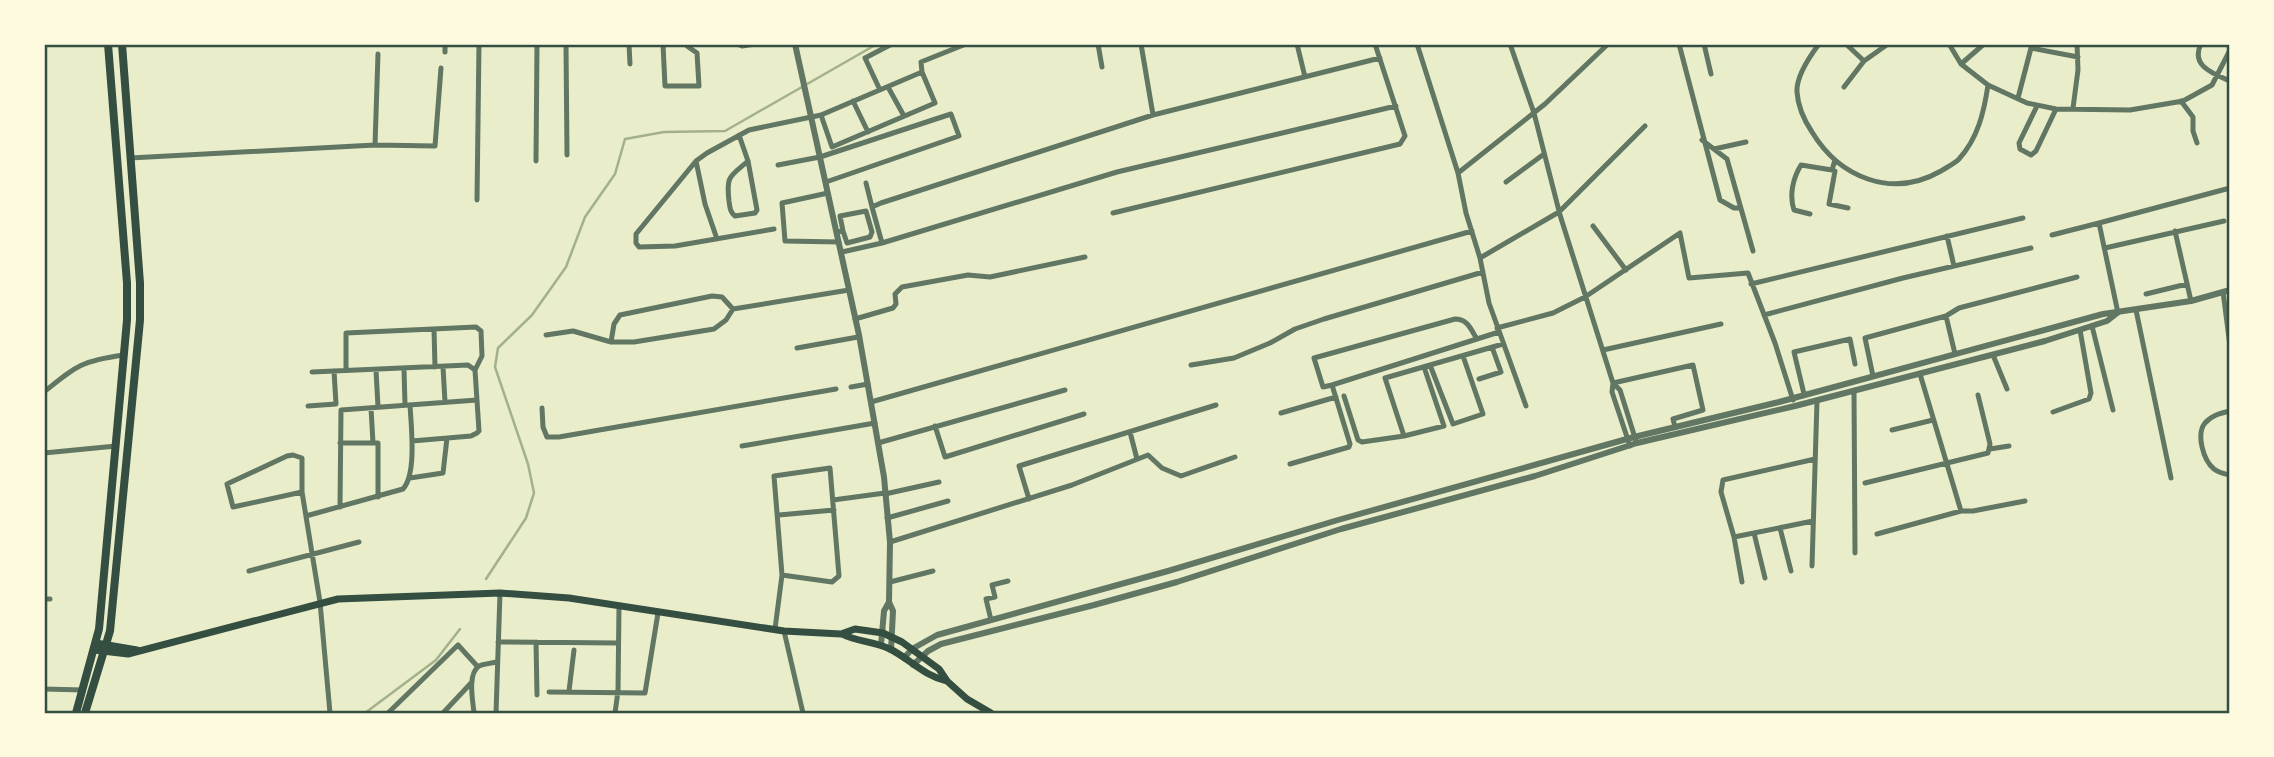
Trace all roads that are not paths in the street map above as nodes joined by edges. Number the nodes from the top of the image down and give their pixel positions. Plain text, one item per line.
1 (108, 44) edge
2 (134, 44) edge
3 (445, 44) edge
4 (479, 44) edge
5 (537, 44) edge
6 (566, 44) edge
7 (629, 44) edge
8 (663, 44) edge
9 (687, 44) edge
10 (737, 44) edge
11 (755, 44) edge
12 (795, 44) edge
13 (892, 44) edge
14 (966, 44) edge
15 (1098, 44) edge
16 (1141, 44) edge
17 (1297, 44) edge
18 (1375, 44) edge
19 (1417, 44) edge
20 (1510, 44) edge
21 (1608, 44) edge
22 (1679, 44) edge
23 (1704, 44) edge
24 (1819, 44) edge
25 (1846, 44) edge
26 (1888, 44) edge
27 (1949, 44) edge
28 (2077, 44) edge
29 (2202, 44) edge
30 (1981, 45) edge
31 (122, 48) edge
32 (2230, 50) edge
33 (445, 52) dead end
34 (378, 54) dead end
35 (109, 56) junction
36 (2078, 57) junction
37 (1380, 58) junction
38 (1864, 61) junction
39 (630, 64) dead end
40 (1961, 64) junction
41 (1102, 67) dead end
42 (441, 68) dead end
43 (922, 72) junction
44 (1712, 74) dead end
45 (2217, 75) junction
46 (1305, 76) junction
47 (2230, 81) edge
48 (1988, 85) junction
49 (888, 87) junction
50 (1844, 88) dead end
51 (880, 90) junction
52 (2018, 99) junction
53 (853, 101) junction
54 (2181, 102) junction
55 (1396, 106) junction
56 (2037, 106) junction
57 (2073, 108) junction
58 (2056, 109) junction
59 (1534, 113) junction
60 (821, 115) junction
61 (1153, 115) junction
62 (904, 116) junction
63 (811, 118) junction
64 (1645, 126) dead end
65 (868, 132) junction
66 (739, 135) junction
67 (1702, 140) junction
68 (1746, 142) dead end
69 (2197, 143) dead end
70 (375, 145) junction
71 (1714, 149) junction
72 (1544, 154) junction
73 (567, 155) dead end
74 (820, 157) junction
75 (130, 158) junction
76 (1835, 160) junction
77 (536, 161) dead end
78 (696, 161) junction
79 (748, 161) junction
80 (778, 165) dead end
81 (1832, 170) junction
82 (1458, 173) junction
83 (826, 182) junction
84 (1506, 182) dead end
85 (866, 183) dead end
86 (2230, 188) edge
87 (828, 193) junction
88 (477, 200) dead end
89 (872, 207) junction
90 (1740, 208) junction
91 (1848, 208) dead end
92 (1559, 212) junction
93 (1113, 213) dead end
94 (1810, 214) dead end
95 (2023, 218) dead end
96 (2224, 221) dead end
97 (2099, 223) junction
98 (878, 224) junction
99 (870, 225) junction
100 (1593, 226) dead end
101 (774, 229) dead end
102 (1472, 230) junction
103 (2175, 231) junction
104 (840, 232) junction
105 (2052, 235) dead end
106 (1947, 236) junction
107 (717, 239) junction
108 (839, 242) junction
109 (882, 243) junction
110 (2031, 248) dead end
111 (2105, 248) junction
112 (1753, 251) dead end
113 (842, 252) junction
114 (1085, 257) dead end
115 (1480, 258) junction
116 (1954, 266) junction
117 (1626, 270) junction
118 (1483, 272) junction
119 (2077, 277) dead end
120 (1751, 284) junction
121 (2187, 284) junction
122 (849, 290) junction
123 (2227, 291) edge
124 (2146, 294) dead end
125 (1586, 297) junction
126 (2191, 301) junction
127 (733, 309) junction
128 (2136, 310) junction
129 (2118, 313) junction
130 (1763, 315) junction
131 (1946, 316) junction
132 (855, 319) junction
133 (1721, 324) dead end
134 (2092, 326) junction
135 (434, 329) junction
136 (1498, 330) junction
137 (2080, 330) junction
138 (546, 335) dead end
139 (858, 337) junction
140 (1477, 339) junction
141 (611, 342) junction
142 (1503, 344) junction
143 (2230, 346) edge
144 (1492, 347) junction
145 (797, 348) dead end
146 (1603, 350) junction
147 (1955, 354) junction
148 (124, 355) junction
149 (1993, 355) junction
150 (1463, 356) junction
151 (1855, 364) dead end
152 (1191, 365) dead end
153 (1427, 366) junction
154 (435, 367) junction
155 (443, 367) junction
156 (404, 369) junction
157 (346, 370) junction
158 (376, 370) junction
159 (475, 370) junction
160 (334, 371) junction
161 (312, 372) dead end
162 (1920, 374) junction
163 (1873, 376) junction
164 (1479, 379) dead end
165 (1613, 383) junction
166 (867, 384) junction
167 (1332, 384) junction
168 (851, 387) dead end
169 (836, 389) dead end
170 (2007, 389) dead end
171 (1065, 390) dead end
172 (1854, 391) junction
173 (44, 392) edge
174 (1804, 394) junction
175 (1978, 395) dead end
176 (1344, 396) dead end
177 (1336, 397) junction
178 (1793, 398) junction
179 (477, 400) junction
180 (1817, 401) junction
181 (445, 402) junction
182 (871, 402) junction
183 (408, 405) junction
184 (1216, 405) dead end
185 (307, 406) dead end
186 (1526, 406) dead end
187 (1795, 406) junction
188 (339, 407) junction
189 (375, 407) junction
190 (542, 408) dead end
191 (2113, 410) dead end
192 (2230, 411) edge
193 (2053, 412) dead end
194 (1281, 413) dead end
195 (1084, 414) dead end
196 (1933, 420) junction
197 (875, 423) junction
198 (935, 426) junction
199 (1675, 427) junction
200 (1892, 430) dead end
201 (1130, 432) junction
202 (1404, 436) junction
203 (447, 438) junction
204 (412, 441) junction
205 (1632, 441) junction
206 (340, 443) junction
207 (373, 443) junction
208 (878, 443) junction
209 (116, 446) junction
210 (742, 446) dead end
211 (2009, 446) dead end
212 (1990, 449) junction
213 (44, 453) edge
214 (1235, 457) dead end
215 (1137, 459) junction
216 (1815, 459) junction
217 (1290, 464) dead end
218 (1945, 464) junction
219 (2230, 475) edge
220 (410, 478) junction
221 (2171, 478) dead end
222 (939, 482) dead end
223 (1865, 483) dead end
224 (302, 492) junction
225 (885, 494) junction
226 (378, 497) junction
227 (1029, 499) junction
228 (833, 500) junction
229 (2025, 501) dead end
230 (948, 502) dead end
231 (340, 507) junction
232 (834, 510) junction
233 (1961, 511) junction
234 (779, 515) junction
235 (306, 516) junction
236 (887, 518) junction
237 (1813, 520) junction
238 (1780, 528) junction
239 (1754, 533) junction
240 (1877, 534) dead end
241 (1734, 537) junction
242 (359, 542) dead end
243 (890, 542) junction
244 (1855, 553) dead end
245 (312, 554) junction
246 (1812, 566) dead end
247 (248, 570) dead end
248 (933, 571) dead end
249 (1791, 571) dead end
250 (782, 575) junction
251 (1765, 578) dead end
252 (1008, 581) dead end
253 (890, 582) junction
254 (1742, 582) dead end
255 (500, 593) junction
256 (320, 602) junction
257 (889, 602) junction
258 (619, 606) junction
259 (658, 613) junction
260 (990, 620) junction
261 (775, 629) junction
262 (784, 631) junction
263 (882, 633) junction
264 (841, 634) junction
265 (937, 635) junction
266 (892, 636) junction
267 (498, 642) junction
268 (536, 642) junction
269 (618, 643) junction
270 (941, 644) junction
271 (881, 645) junction
272 (95, 647) junction
273 (106, 648) junction
274 (912, 649) junction
275 (573, 650) dead end
276 (891, 650) junction
277 (921, 656) junction
278 (904, 658) junction
279 (497, 662) junction
280 (913, 665) junction
281 (478, 667) junction
282 (947, 681) junction
283 (472, 682) junction
284 (44, 689) edge
285 (92, 689) junction
286 (82, 690) junction
287 (569, 691) junction
288 (618, 691) junction
289 (549, 692) dead end
290 (537, 695) dead end
291 (76, 713) edge
292 (85, 713) edge
293 (330, 713) edge
294 (388, 713) edge
295 (443, 713) edge
296 (474, 713) edge
297 (496, 713) edge
298 (614, 713) edge
299 (803, 713) edge
300 (991, 713) edge

1 - 35 main road
2 - 31 lane
3 - 33 street
4 - 88 street
5 - 77 street
6 - 73 street
7 - 39 street
8 - 9 street
10 - 11 street
12 - 63 street
13 - 51 street
14 - 43 street
15 - 41 street
16 - 61 street
17 - 46 street
18 - 37 street
19 - 82 street
20 - 59 street
21 - 59 street
22 - 67 street
23 - 44 street
24 - 76 street
25 - 38 street
26 - 38 street
27 - 40 street
28 - 36 street
29 - 45 street
30 - 40 street
31 - 35 main road
31 - 75 main road
32 - 45 street
34 - 70 street
35 - 148 main road
36 - 52 street
36 - 57 street
37 - 46 street
37 - 55 street
38 - 50 street
40 - 48 street
42 - 70 street
43 - 49 street
43 - 62 street
45 - 47 street
45 - 54 street
46 - 61 street
48 - 52 street
48 - 76 street
49 - 51 street
49 - 62 street
51 - 53 street
52 - 56 street
53 - 60 street
53 - 65 street
54 - 57 street
54 - 69 street
55 - 93 street
55 - 109 street
56 - 58 street
56 - 58 street
57 - 58 street
59 - 72 street
59 - 82 street
60 - 63 street
60 - 65 street
61 - 89 street
62 - 65 street
63 - 66 street
63 - 74 street
64 - 92 street
66 - 78 street
66 - 79 street
67 - 71 street
67 - 90 street
68 - 71 street
70 - 75 street
71 - 90 street
72 - 84 street
72 - 92 street
74 - 80 street
74 - 83 street
74 - 83 street
75 - 273 main road
76 - 81 street
78 - 107 street
78 - 107 street
79 - 79 street
81 - 91 street
81 - 94 street
82 - 102 street
83 - 87 street
85 - 89 street
86 - 97 street
87 - 104 street
87 - 108 street
89 - 98 street
90 - 112 street
92 - 115 street
92 - 125 street
95 - 106 street
96 - 103 street
97 - 105 street
97 - 111 street
98 - 99 street
98 - 109 street
99 - 104 street
99 - 104 street
100 - 117 street
101 - 107 street
102 - 115 street
102 - 182 street
103 - 111 street
103 - 121 street
104 - 108 street
106 - 116 street
106 - 120 street
108 - 113 street
109 - 113 street
110 - 116 street
111 - 129 street
113 - 122 street
114 - 132 street
115 - 118 street
116 - 130 street
117 - 120 street
117 - 125 street
118 - 136 street
118 - 152 street
119 - 131 street
120 - 130 street
121 - 124 street
121 - 126 street
122 - 127 street
122 - 132 street
123 - 126 street
123 - 143 street
125 - 136 street
125 - 146 street
126 - 128 street
127 - 141 street
127 - 141 street
128 - 129 street
128 - 221 street
129 - 134 street
129 - 147 street
130 - 178 street
131 - 147 street
131 - 163 street
132 - 139 street
133 - 146 street
134 - 137 street
134 - 191 street
135 - 154 street
135 - 157 street
135 - 159 street
136 - 140 street
136 - 142 street
137 - 149 street
137 - 193 street
138 - 141 street
139 - 145 street
139 - 166 street
140 - 167 street
140 - 167 street
142 - 144 street
142 - 186 street
144 - 150 street
144 - 164 street
146 - 165 street
147 - 163 street
148 - 173 street
148 - 209 main road
149 - 162 street
149 - 170 street
150 - 153 street
150 - 153 street
151 - 174 street
153 - 202 street
153 - 202 street
154 - 155 street
154 - 156 street
155 - 159 street
155 - 181 street
156 - 158 street
156 - 183 street
157 - 158 street
157 - 160 street
158 - 189 street
159 - 179 street
160 - 161 street
160 - 188 street
162 - 172 street
162 - 196 street
163 - 174 street
165 - 199 street
165 - 205 street
166 - 168 street
166 - 182 street
167 - 177 street
169 - 190 street
171 - 198 street
172 - 180 street
172 - 244 street
174 - 178 street
175 - 212 street
176 - 202 street
177 - 194 street
177 - 217 street
178 - 187 street
178 - 199 street
179 - 181 street
179 - 203 street
180 - 187 street
180 - 216 street
181 - 183 street
182 - 197 street
183 - 189 street
183 - 204 street
184 - 201 street
185 - 188 street
187 - 205 street
188 - 189 street
188 - 206 street
189 - 207 street
192 - 219 street
195 - 198 street
196 - 200 street
196 - 218 street
197 - 208 street
197 - 210 street
198 - 208 street
199 - 205 street
201 - 215 street
201 - 227 street
203 - 204 street
203 - 220 street
204 - 220 street
205 - 260 street
205 - 270 street
206 - 207 street
206 - 231 street
207 - 226 street
208 - 225 street
209 - 213 street
209 - 272 main road
211 - 212 street
212 - 218 street
214 - 215 street
215 - 227 street
216 - 237 street
216 - 241 street
218 - 223 street
218 - 233 street
220 - 226 street
222 - 225 street
224 - 224 street
224 - 235 street
225 - 228 street
225 - 236 street
226 - 231 street
227 - 243 street
228 - 232 street
228 - 234 street
229 - 233 street
230 - 236 street
231 - 235 street
232 - 234 street
232 - 250 street
233 - 240 street
234 - 250 street
235 - 245 street
236 - 243 street
237 - 238 street
237 - 246 street
238 - 239 street
238 - 249 street
239 - 241 street
239 - 251 street
241 - 254 street
242 - 245 street
243 - 253 street
245 - 247 street
245 - 256 street
248 - 253 street
250 - 261 street
252 - 260 street
253 - 257 street
255 - 256 main road
255 - 258 main road
255 - 267 street
256 - 273 main road
256 - 293 street
257 - 263 street
257 - 266 street
258 - 259 main road
258 - 269 street
259 - 261 main road
259 - 288 street
260 - 265 street
261 - 262 main road
262 - 264 main road
262 - 299 street
263 - 264 main road
263 - 266 main road
263 - 271 street
264 - 271 main road
265 - 270 street
265 - 274 street
266 - 274 main road
266 - 276 street
267 - 268 street
267 - 279 street
268 - 269 street
268 - 290 street
269 - 288 street
270 - 277 street
271 - 276 main road
272 - 273 main road
272 - 286 main road
273 - 285 main road
274 - 277 main road
274 - 278 street
275 - 287 street
276 - 278 main road
277 - 280 street
277 - 282 main road
278 - 280 main road
279 - 281 street
279 - 297 street
280 - 282 main road
281 - 283 street
281 - 294 street
282 - 300 main road
283 - 295 street
283 - 296 street
284 - 286 street
285 - 286 street
285 - 292 main road
286 - 291 main road
287 - 288 street
287 - 289 street
288 - 298 street

